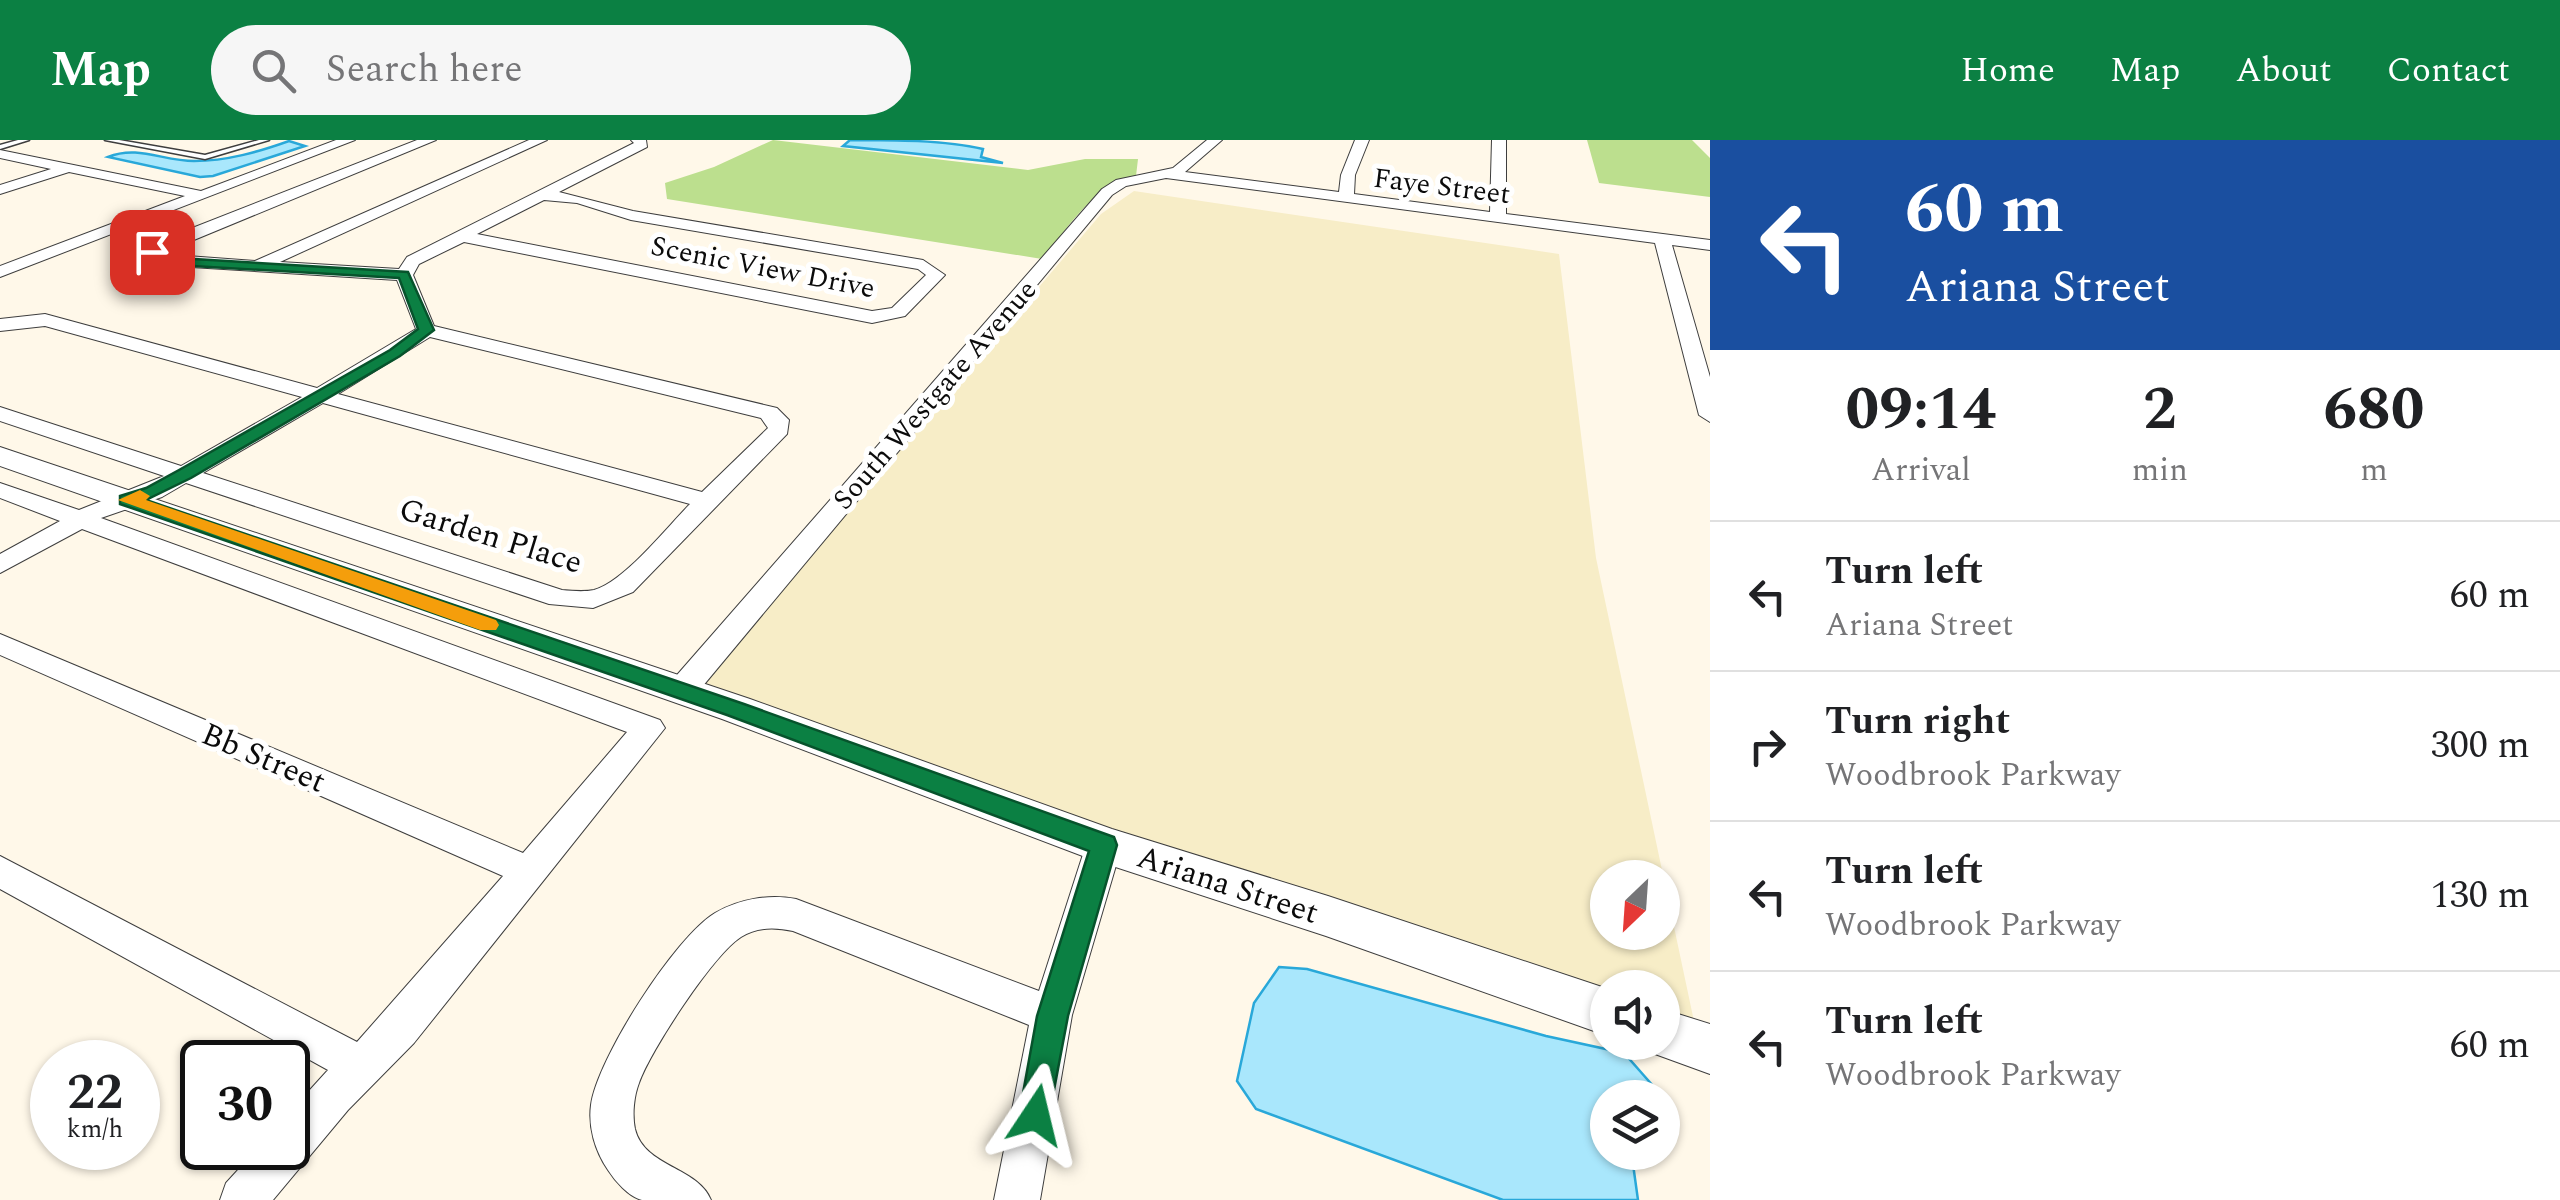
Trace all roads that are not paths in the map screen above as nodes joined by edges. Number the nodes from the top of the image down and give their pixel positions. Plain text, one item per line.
1 (26, 140) edge
2 (108, 140) edge
3 (266, 140) edge
4 (348, 140) edge
5 (430, 140) edge
6 (540, 140) edge
7 (638, 140) edge
8 (1215, 140) edge
9 (1362, 140) edge
10 (1499, 140) edge
11 (0, 150) edge
12 (68, 168) junction
13 (1167, 174) junction
14 (0, 190) edge
15 (542, 194) junction
16 (200, 195) junction
17 (1346, 198) junction
18 (1498, 217) junction
19 (460, 236) junction
20 (1662, 239) junction
21 (1710, 245) edge
22 (254, 267) junction
23 (0, 272) edge
24 (404, 274) junction
25 (0, 325) edge
26 (426, 330) junction
27 (321, 396) junction
28 (0, 414) edge
29 (1710, 415) edge
30 (0, 456) edge
31 (185, 474) junction
32 (0, 490) edge
33 (127, 500) junction
34 (708, 502) junction
35 (80, 520) junction
36 (0, 565) edge
37 (0, 644) edge
38 (681, 691) junction
39 (1104, 845) junction
40 (0, 870) edge
41 (528, 872) junction
42 (1590, 1008) edge
43 (1052, 1016) junction
44 (1680, 1038) edge
45 (1710, 1049) edge
46 (361, 1066) junction
47 (243, 1200) edge
48 (688, 1200) edge
49 (1017, 1200) edge

1 - 11 lane
2 - 3 lane
4 - 16 street
5 - 22 street
6 - 22 street
7 - 15 street
8 - 13 street, South Westgate Avenue
9 - 17 street
10 - 18 street
11 - 12 street
12 - 14 street
12 - 16 street
13 - 17 street, Faye Street
13 - 38 street, South Westgate Avenue
15 - 19 street
15 - 19 street, Scenic View Drive
16 - 23 street
17 - 18 street, Faye Street
18 - 20 street, Faye Street
19 - 24 street
20 - 21 street, Faye Street
20 - 29 street
22 - 24 street
24 - 26 street
25 - 27 street
26 - 27 street
26 - 34 street, Garden Place
27 - 31 street
27 - 34 street
28 - 31 street, Garden Place
30 - 33 street, Ariana Street
31 - 33 street
31 - 34 street, Garden Place
32 - 35 street
33 - 35 street
33 - 38 street, Ariana Street
35 - 36 street
35 - 41 street
37 - 41 street, Bb Street
38 - 39 street, Ariana Street
39 - 42 street, Ariana Street
39 - 43 street
40 - 46 street
41 - 46 street
43 - 48 street
43 - 49 street
44 - 45 street
46 - 47 street

